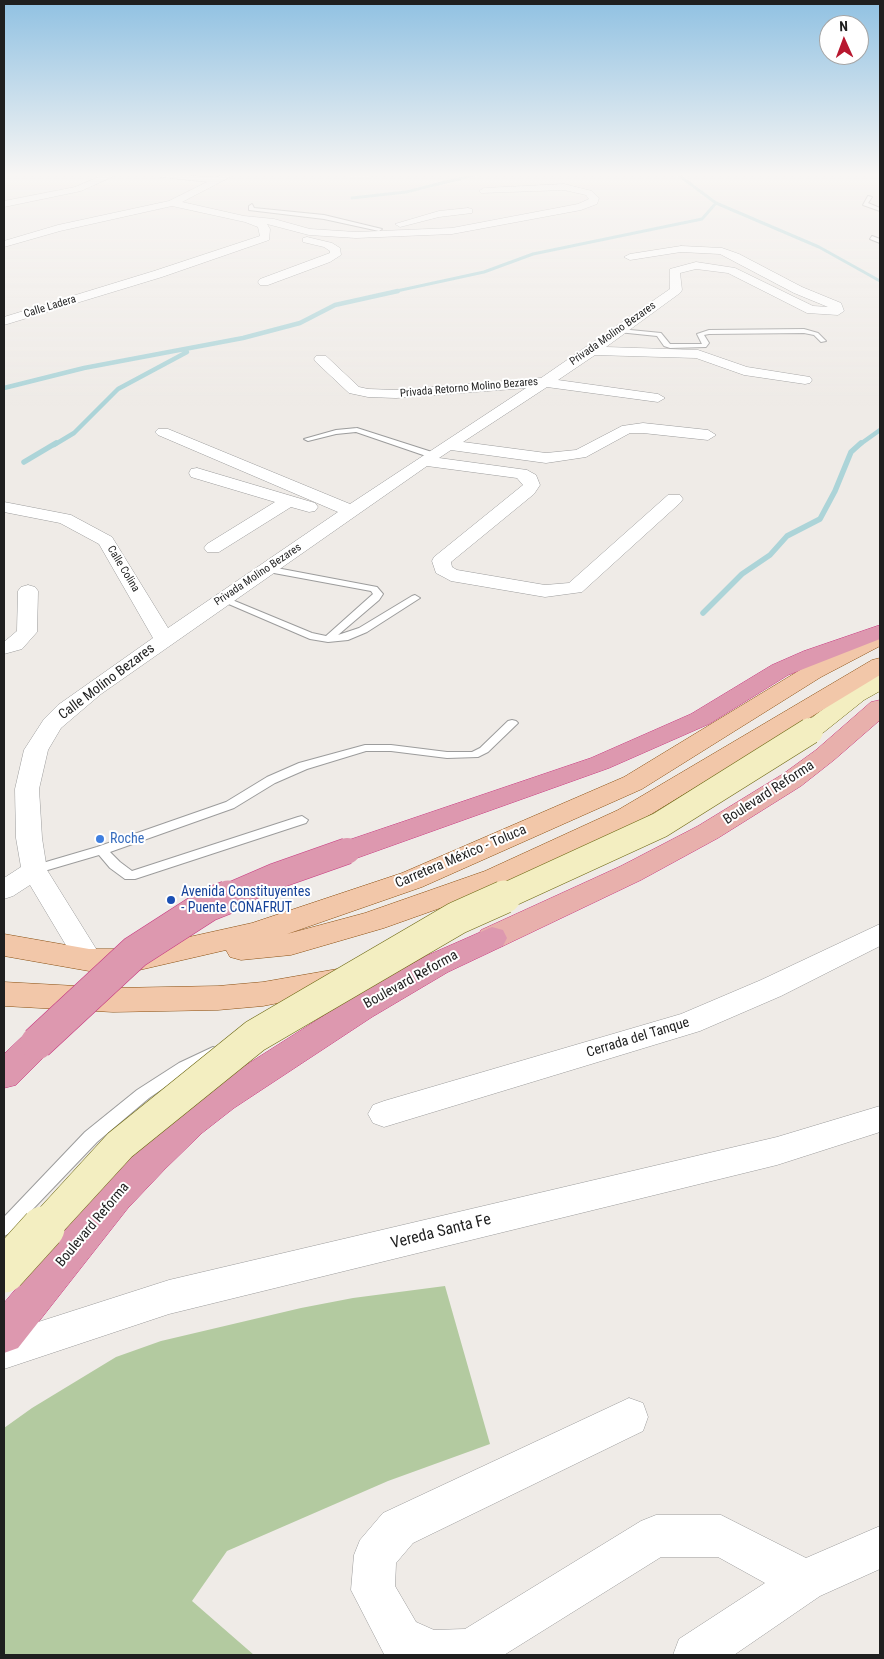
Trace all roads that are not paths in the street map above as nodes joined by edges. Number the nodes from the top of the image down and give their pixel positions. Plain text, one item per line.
1 (231, 251) edge
2 (336, 251) edge
3 (666, 251) edge
4 (723, 251) edge
5 (630, 257) dead end
6 (264, 282) dead end
7 (4, 321) edge
8 (620, 331) junction
9 (822, 341) dead end
10 (592, 351) junction
11 (321, 359) dead end
12 (805, 380) dead end
13 (544, 382) junction
14 (658, 398) dead end
15 (163, 432) dead end
16 (708, 436) dead end
17 (308, 439) dead end
18 (448, 445) junction
19 (428, 458) junction
20 (197, 473) dead end
21 (674, 499) dead end
22 (287, 502) junction
23 (4, 507) edge
24 (348, 513) junction
25 (213, 548) dead end
26 (266, 569) junction
27 (28, 591) dead end
28 (416, 598) dead end
29 (222, 599) junction
30 (880, 632) edge
31 (880, 637) edge
32 (164, 639) junction
33 (328, 639) junction
34 (4, 648) edge
35 (880, 665) edge
36 (880, 682) edge
37 (880, 707) edge
38 (512, 723) dead end
39 (302, 820) dead end
40 (102, 850) junction
41 (34, 870) junction
42 (4, 890) edge
43 (880, 934) edge
44 (492, 938) junction
45 (4, 945) edge
46 (89, 960) junction
47 (135, 960) junction
48 (391, 991) junction
49 (4, 994) edge
50 (5, 1071) edge
51 (384, 1114) dead end
52 (880, 1119) edge
53 (4, 1228) edge
54 (4, 1271) edge
55 (4, 1334) edge
56 (4, 1350) edge
57 (629, 1417) dead end
58 (880, 1547) edge
59 (805, 1581) junction
60 (695, 1655) edge

1 - 7 street, Calle Ladera
2 - 6 street
3 - 5 street, Privada Molino Bezares
4 - 8 street, Privada Molino Bezares
8 - 9 lane
8 - 10 street, Privada Molino Bezares
10 - 12 street
10 - 13 street, Privada Molino Bezares
11 - 13 street, Privada Retorno Molino Bezares
13 - 14 street, Privada Retorno Molino Bezares
13 - 18 street, Privada Molino Bezares
15 - 24 street
16 - 18 street
17 - 19 lane
18 - 19 street, Privada Molino Bezares
19 - 21 street
19 - 24 street, Privada Molino Bezares
20 - 22 street
22 - 24 street
22 - 25 street
23 - 32 street, Calle Colina
24 - 26 street, Privada Molino Bezares
26 - 29 street, Privada Molino Bezares
26 - 33 lane
27 - 34 street
28 - 33 lane
29 - 32 street, Privada Molino Bezares
29 - 33 lane
30 - 50 highway, bridge
31 - 47 main road, Carretera México - Toluca
32 - 41 street, Calle Molino Bezares
35 - 47 main road
36 - 54 main road, bridge
37 - 44 highway, Boulevard Reforma
38 - 40 lane
39 - 40 lane
40 - 41 lane
41 - 42 street
41 - 46 street, Calle Molino Bezares
43 - 51 street, Cerrada del Tanque
44 - 48 highway, Boulevard Reforma
44 - 49 main road
45 - 46 main road, Carretera México - Toluca
46 - 47 main road, Carretera México - Toluca
48 - 53 lane
48 - 55 highway, Boulevard Reforma
52 - 56 street, Vereda Santa Fe
57 - 59 street
58 - 59 street
59 - 60 street

